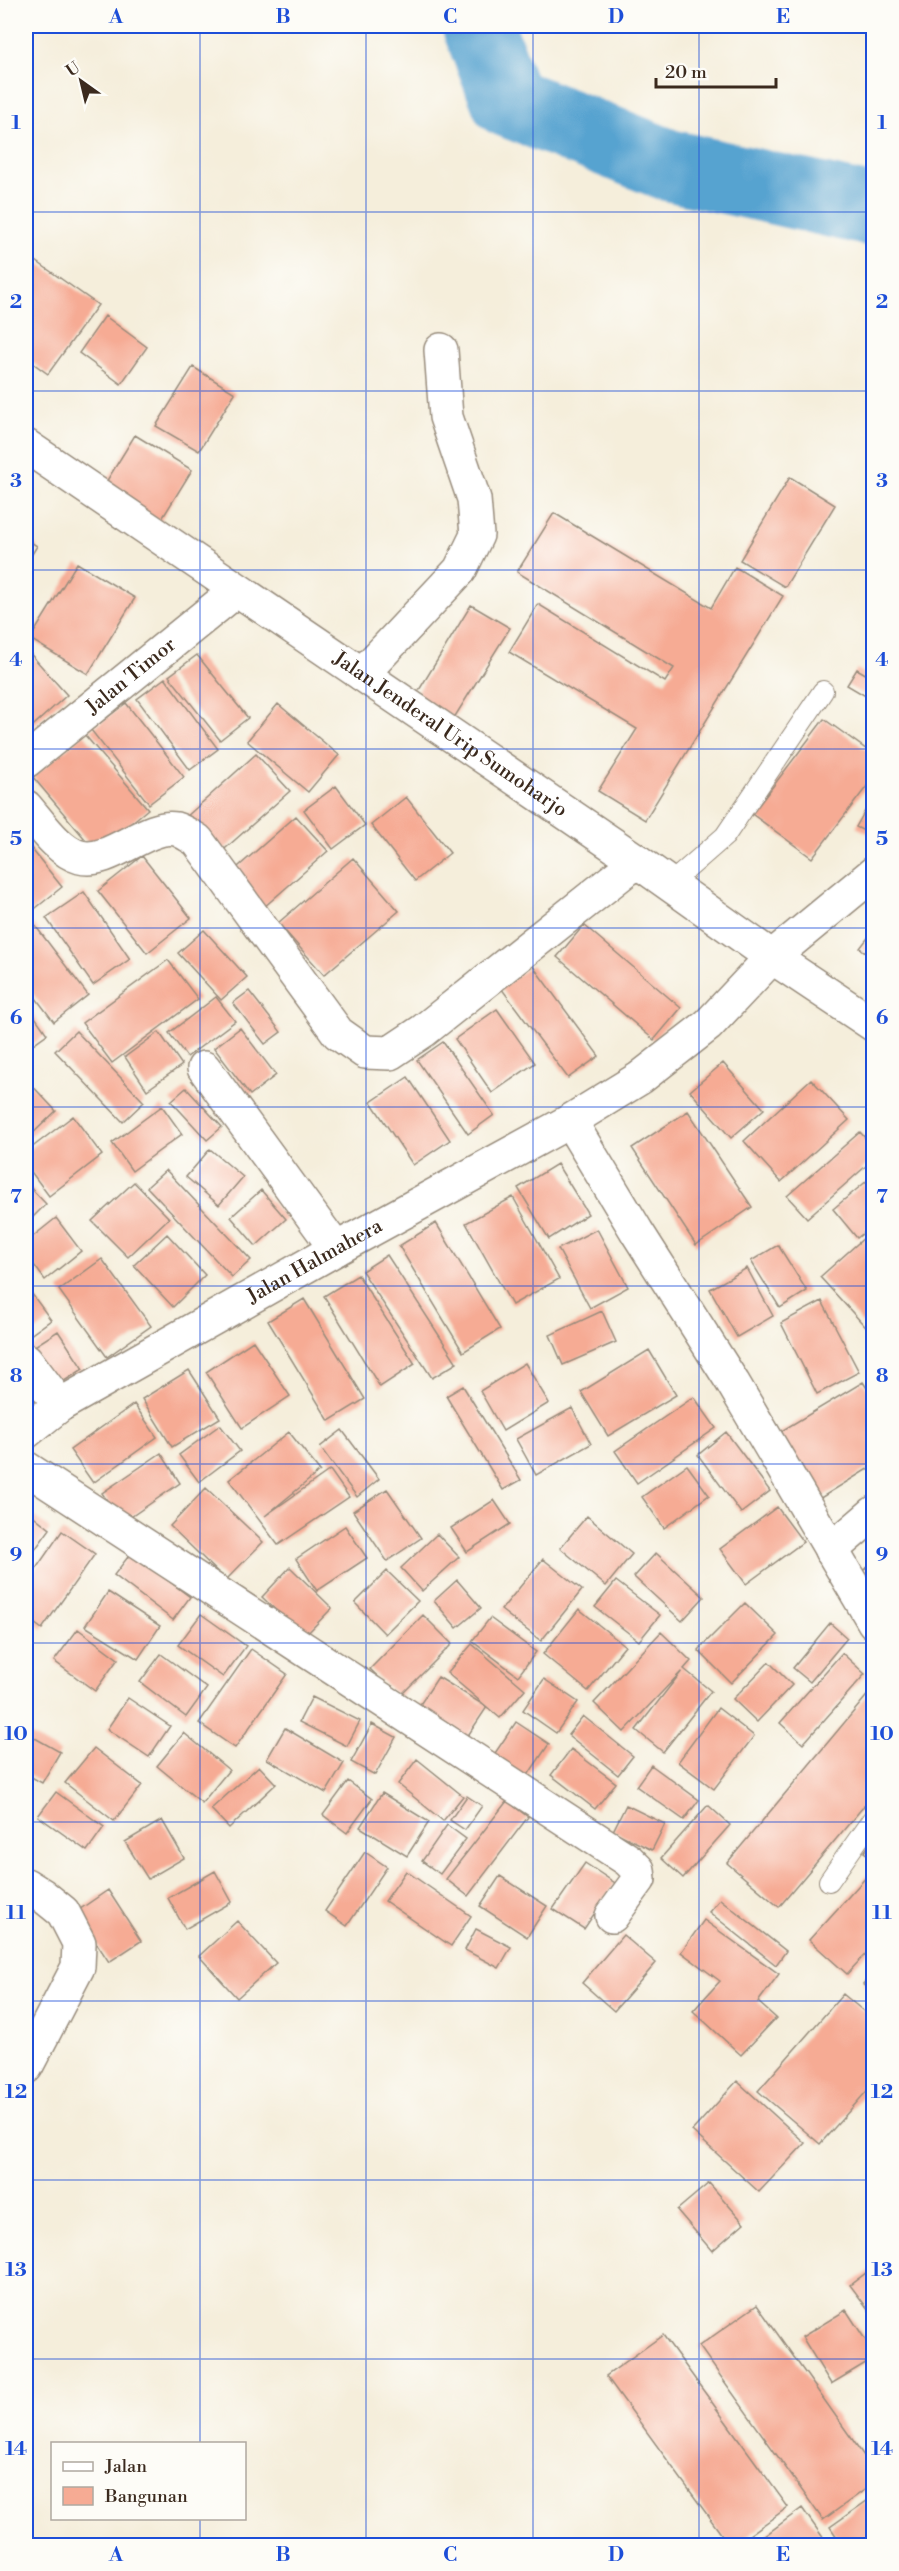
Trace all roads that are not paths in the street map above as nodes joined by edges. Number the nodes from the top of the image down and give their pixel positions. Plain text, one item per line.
1 (441, 350) dead end
2 (26, 446) edge
3 (237, 590) junction
4 (362, 675) junction
5 (823, 691) dead end
6 (26, 761) edge
7 (26, 807) edge
8 (637, 861) junction
9 (873, 873) edge
10 (670, 884) junction
11 (772, 957) junction
12 (873, 1025) edge
13 (204, 1068) dead end
14 (570, 1121) junction
15 (336, 1249) junction
16 (26, 1360) edge
17 (60, 1405) junction
18 (26, 1432) edge
19 (26, 1468) edge
20 (873, 1513) edge
21 (831, 1550) junction
22 (873, 1622) edge
23 (873, 1817) edge
24 (829, 1881) dead end
25 (26, 1885) edge
26 (612, 1916) dead end
27 (26, 2067) edge

1 - 4 main road
2 - 3 main road, Jalan Jenderal Urip Sumoharjo
3 - 4 main road, Jalan Jenderal Urip Sumoharjo
3 - 6 main road, Jalan Timor
4 - 8 main road, Jalan Jenderal Urip Sumoharjo
5 - 10 lane
7 - 8 main road
8 - 10 main road, Jalan Jenderal Urip Sumoharjo
9 - 11 main road, Jalan Halmahera
10 - 11 main road, Jalan Jenderal Urip Sumoharjo
11 - 12 main road, Jalan Jenderal Urip Sumoharjo
11 - 14 main road, Jalan Halmahera
13 - 15 main road
14 - 15 main road, Jalan Halmahera
14 - 21 main road
15 - 17 main road, Jalan Halmahera
16 - 17 main road
17 - 18 main road, Jalan Halmahera
19 - 26 main road
20 - 21 main road
21 - 22 main road
23 - 24 lane
25 - 27 main road

